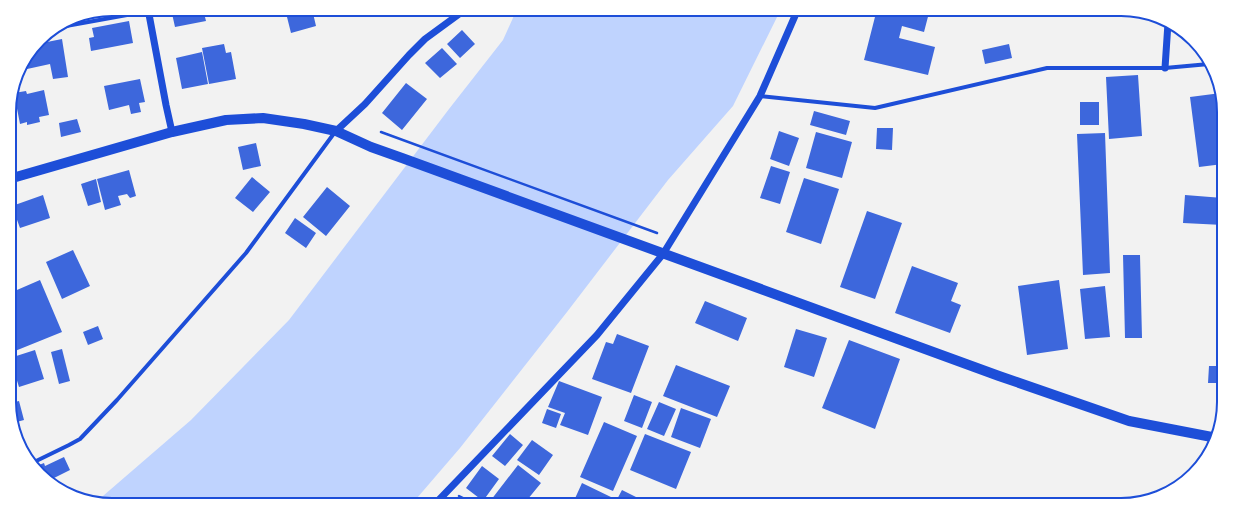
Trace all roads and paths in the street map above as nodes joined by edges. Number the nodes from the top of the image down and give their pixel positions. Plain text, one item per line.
1 (117, 16) edge
2 (149, 16) edge
3 (456, 16) edge
4 (795, 16) edge
5 (73, 25) edge
6 (1168, 28) edge
7 (1204, 64) edge
8 (1165, 68) junction
9 (760, 96) junction
10 (336, 131) junction
11 (172, 132) junction
12 (381, 132) dead end
13 (16, 178) edge
14 (657, 234) dead end
15 (663, 254) junction
16 (1211, 437) edge
17 (37, 461) edge
18 (448, 490) junction
19 (441, 498) edge
20 (464, 498) edge

1 - 5 street
2 - 11 street
3 - 10 street
4 - 9 street
6 - 8 street
7 - 8 street
8 - 9 street
9 - 15 street
10 - 11 main road
10 - 15 main road
10 - 17 street
11 - 13 main road
12 - 14 path
15 - 16 main road
15 - 18 street
18 - 19 street
18 - 20 path

